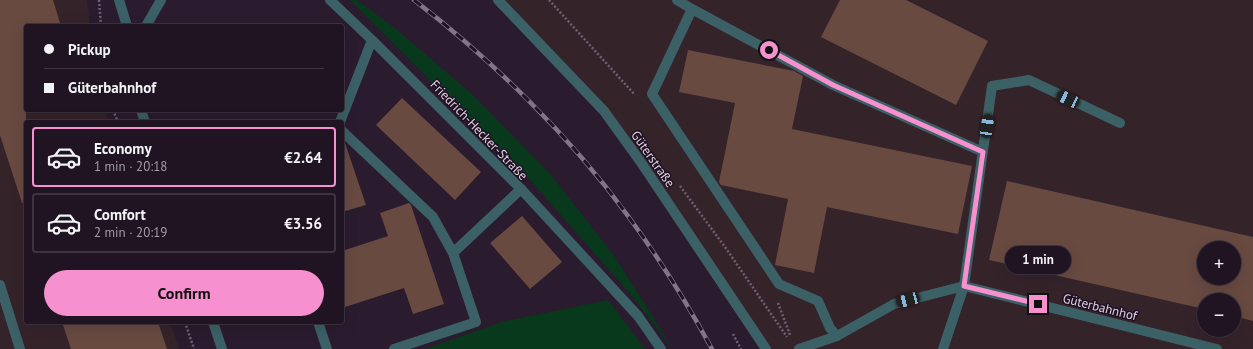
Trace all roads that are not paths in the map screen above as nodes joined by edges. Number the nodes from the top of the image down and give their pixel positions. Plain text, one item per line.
1 (119, 0) edge
2 (161, 0) edge
3 (330, 0) edge
4 (498, 0) edge
5 (677, 0) edge
6 (692, 9) junction
7 (126, 24) edge
8 (147, 24) edge
9 (372, 40) junction
10 (344, 112) edge
11 (1120, 123) dead end
12 (344, 133) edge
13 (983, 152) junction
14 (521, 189) junction
15 (453, 253) junction
16 (0, 285) edge
17 (964, 286) junction
18 (214, 324) edge
19 (319, 324) edge
20 (837, 336) junction
21 (20, 349) edge
22 (222, 349) edge
23 (328, 349) edge
24 (394, 349) edge
25 (661, 349) edge
26 (766, 349) edge
27 (799, 349) edge
28 (943, 349) edge
29 (1217, 349) edge

1 - 7 street
2 - 8 street
3 - 9 street, Friedrich-Hecker-Straße
4 - 26 street, Güterstraße
5 - 6 street
6 - 13 street
6 - 20 street
9 - 10 street
9 - 14 street, Friedrich-Hecker-Straße
11 - 13 street
12 - 15 street
13 - 17 street
14 - 15 street, Friedrich-Hecker-Straße
14 - 25 street
15 - 24 street
16 - 21 street
17 - 20 street, Güterbahnhof
17 - 28 street
17 - 29 street, Güterbahnhof
18 - 22 street
19 - 23 street
20 - 27 street, Güterbahnhof

